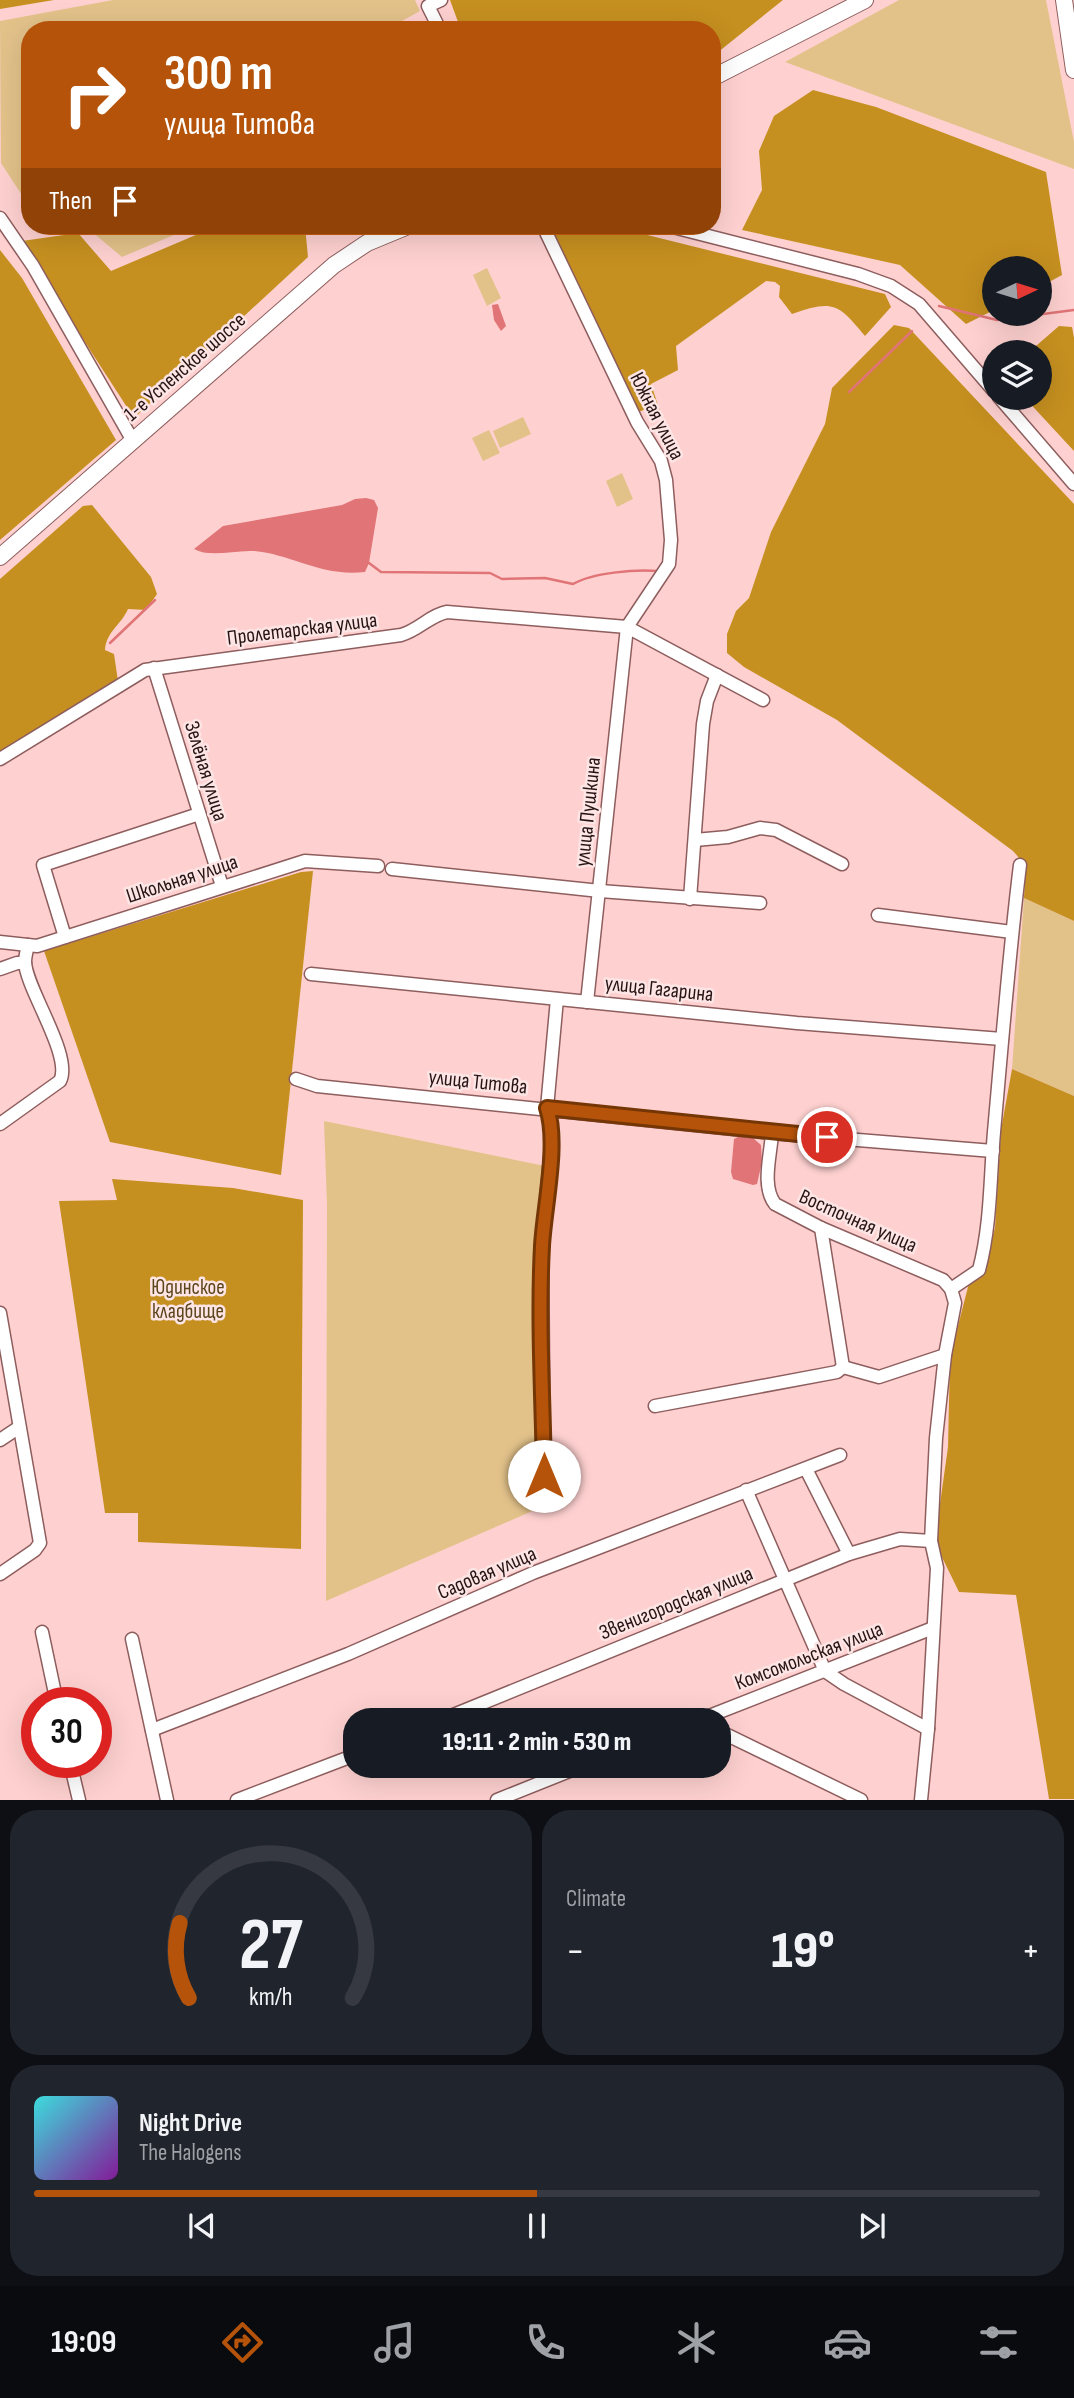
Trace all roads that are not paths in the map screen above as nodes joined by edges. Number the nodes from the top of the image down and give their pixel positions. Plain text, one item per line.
1 (441, 0) edge
2 (865, 0) edge
3 (1064, 4) edge
4 (436, 21) edge
5 (1074, 70) edge
6 (721, 73) edge
7 (0, 218) edge
8 (383, 235) edge
9 (547, 235) edge
10 (704, 235) edge
11 (982, 377) edge
12 (1010, 410) edge
13 (133, 441) junction
14 (1074, 484) edge
15 (0, 557) edge
16 (627, 627) junction
17 (154, 668) junction
18 (717, 675) junction
19 (763, 700) dead end
20 (0, 759) edge
21 (199, 814) junction
22 (695, 841) junction
23 (842, 864) dead end
24 (1020, 865) dead end
25 (378, 866) dead end
26 (392, 869) dead end
27 (222, 886) junction
28 (600, 891) junction
29 (690, 899) junction
30 (760, 903) dead end
31 (878, 915) dead end
32 (1012, 932) junction
33 (65, 937) junction
34 (0, 942) edge
35 (28, 945) junction
36 (25, 963) junction
37 (0, 969) edge
38 (311, 974) dead end
39 (557, 999) junction
40 (587, 1002) junction
41 (1002, 1039) junction
42 (296, 1079) dead end
43 (547, 1108) junction
44 (0, 1124) edge
45 (772, 1133) junction
46 (993, 1152) junction
47 (821, 1228) junction
48 (951, 1289) junction
49 (0, 1313) edge
50 (944, 1355) junction
51 (842, 1367) junction
52 (655, 1406) dead end
53 (18, 1427) junction
54 (0, 1440) edge
55 (840, 1455) dead end
56 (806, 1469) junction
57 (746, 1490) junction
58 (544, 1502) dead end
59 (931, 1541) junction
60 (849, 1554) junction
61 (0, 1574) edge
62 (785, 1580) junction
63 (933, 1628) junction
64 (42, 1632) dead end
65 (132, 1639) dead end
66 (825, 1671) junction
67 (54, 1687) edge
68 (470, 1708) edge
69 (730, 1708) edge
70 (928, 1729) junction
71 (152, 1730) junction
72 (731, 1737) edge
73 (343, 1760) edge
74 (74, 1778) edge
75 (552, 1778) edge
76 (79, 1800) edge
77 (167, 1800) edge
78 (237, 1800) edge
79 (497, 1800) edge
80 (861, 1800) edge
81 (921, 1800) edge

1 - 4 street
2 - 6 main road
3 - 5 main road
7 - 13 street
8 - 13 main road, 1-е Успенское шоссе
9 - 16 street, Южная улица
10 - 11 street
12 - 14 street
13 - 15 main road, 1-е Успенское шоссе
16 - 17 street, Пролетарская улица
16 - 18 street
16 - 28 street, улица Пушкина
17 - 20 street, Пролетарская улица
17 - 21 street, Зелёная улица
18 - 19 street
18 - 22 street
21 - 27 street, Зелёная улица
21 - 33 street
22 - 23 street
22 - 29 street
24 - 32 street
25 - 27 street, Школьная улица
26 - 28 street
27 - 33 street, Школьная улица
28 - 29 street
28 - 40 street, улица Пушкина
29 - 30 street
31 - 32 street
32 - 41 street
33 - 35 street, Школьная улица
34 - 35 street, Школьная улица
35 - 36 street
36 - 37 street
36 - 44 street
38 - 39 street, улица Гагарина
39 - 40 street, улица Гагарина
39 - 43 street
40 - 41 street, улица Гагарина
41 - 46 street
42 - 43 street, улица Титова
43 - 45 street, улица Титова
43 - 58 street
45 - 46 street, улица Титова
45 - 47 street, Восточная улица
46 - 48 street
47 - 48 street, Восточная улица
47 - 51 street
48 - 50 street
49 - 53 street
50 - 51 street
50 - 59 street
51 - 52 street
53 - 54 street
53 - 61 street
55 - 56 street, Садовая улица
56 - 57 street, Садовая улица
56 - 60 street
57 - 62 street
57 - 71 street, Садовая улица
59 - 60 street, Звенигородская улица
59 - 63 street
60 - 62 street, Звенигородская улица
62 - 66 street
62 - 68 street, Звенигородская улица
63 - 66 street, Комсомольская улица
63 - 70 street
64 - 67 street
65 - 71 street
66 - 69 street, Комсомольская улица
66 - 70 street
70 - 81 street
71 - 77 street
72 - 80 street
73 - 78 street
74 - 76 street
75 - 79 street

